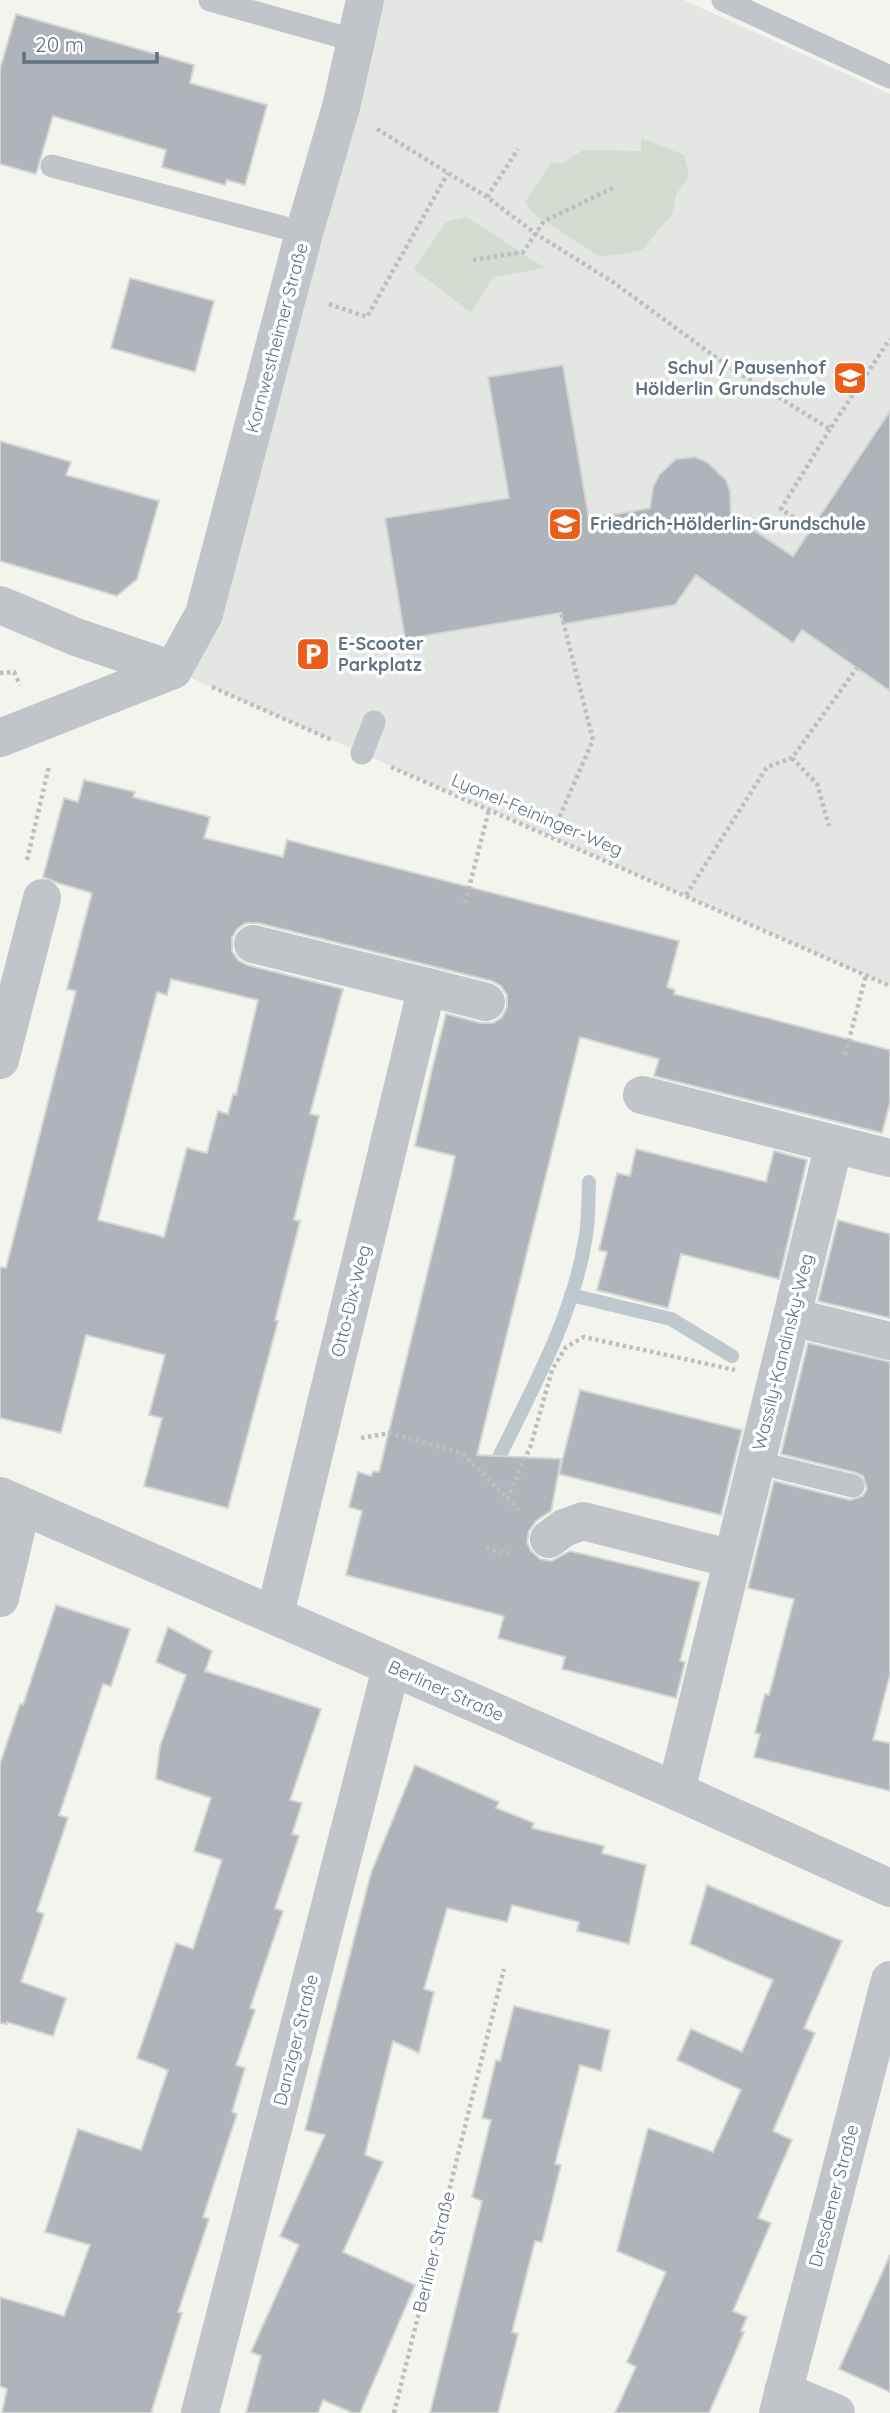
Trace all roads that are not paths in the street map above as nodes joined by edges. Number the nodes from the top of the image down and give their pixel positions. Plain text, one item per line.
1 (210, 0) edge
2 (365, 0) edge
3 (723, 0) edge
4 (357, 41) junction
5 (890, 77) edge
6 (52, 166) dead end
7 (304, 233) junction
8 (0, 605) edge
9 (173, 670) junction
10 (374, 722) dead end
11 (17, 732) edge
12 (362, 753) road end
13 (41, 898) road end
14 (253, 944) dead end
15 (426, 987) junction
16 (486, 1002) dead end
17 (0, 1060) edge
18 (642, 1095) dead end
19 (834, 1144) junction
20 (890, 1158) edge
21 (792, 1317) junction
22 (890, 1341) edge
23 (756, 1462) junction
24 (853, 1486) dead end
25 (11, 1501) edge
26 (549, 1539) road end
27 (732, 1559) junction
28 (0, 1598) edge
29 (275, 1614) junction
30 (391, 1668) junction
31 (676, 1791) junction
32 (890, 1888) edge
33 (890, 1980) edge
34 (780, 2402) edge
35 (200, 2413) edge
36 (836, 2413) edge

1 - 4 lane
2 - 4 street, Kornwestheimer Straße
3 - 5 lane
4 - 7 street, Kornwestheimer Straße
6 - 7 lane
7 - 9 street, Kornwestheimer Straße
8 - 9 street
9 - 11 street
10 - 12 lane
13 - 17 street
14 - 15 street
15 - 16 street
15 - 29 street, Otto-Dix-Weg
18 - 19 street
19 - 20 street
19 - 21 street, Wassily-Kandinsky-Weg
21 - 22 street
21 - 23 street, Wassily-Kandinsky-Weg
23 - 24 lane
23 - 27 street, Wassily-Kandinsky-Weg
25 - 28 street
25 - 29 street, Berliner Straße
26 - 27 street
27 - 31 street, Wassily-Kandinsky-Weg
29 - 30 street, Berliner Straße
30 - 31 street, Berliner Straße
30 - 35 street, Danziger Straße
31 - 32 street, Berliner Straße
33 - 34 street, Dresdener Straße
34 - 36 street

